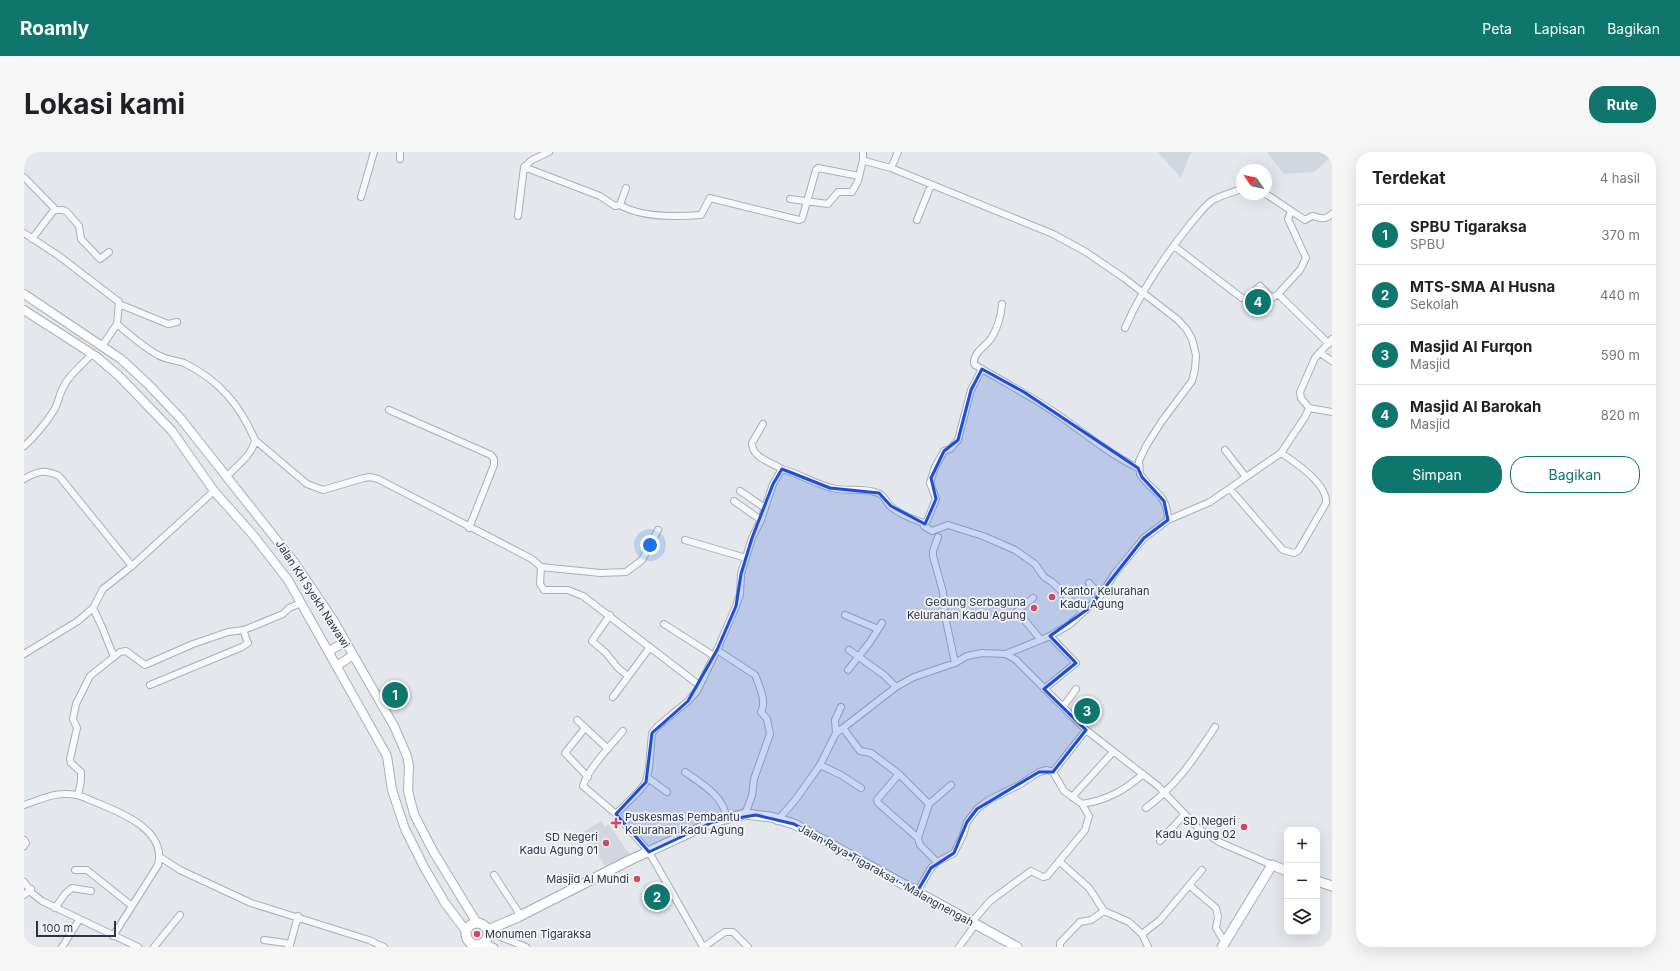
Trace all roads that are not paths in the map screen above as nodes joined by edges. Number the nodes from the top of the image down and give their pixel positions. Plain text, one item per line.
1 (374, 152) edge
2 (400, 152) edge
3 (549, 152) edge
4 (863, 152) edge
5 (898, 152) edge
6 (400, 159) dead end
7 (863, 160) junction
8 (524, 167) junction
9 (891, 168) junction
10 (859, 176) junction
11 (24, 177) edge
12 (931, 185) junction
13 (626, 188) dead end
14 (1236, 191) edge
15 (361, 197) dead end
16 (1272, 198) edge
17 (790, 199) dead end
18 (808, 202) junction
19 (620, 205) junction
20 (54, 210) junction
21 (1291, 211) junction
22 (1332, 214) edge
23 (518, 216) dead end
24 (917, 220) dead end
25 (24, 233) edge
26 (32, 239) junction
27 (1174, 246) junction
28 (109, 252) dead end
29 (1143, 292) junction
30 (24, 294) edge
31 (1278, 294) junction
32 (119, 304) junction
33 (1002, 304) dead end
34 (24, 310) edge
35 (177, 322) dead end
36 (116, 324) junction
37 (1125, 328) dead end
38 (1330, 341) edge
39 (102, 346) junction
40 (1320, 353) junction
41 (92, 354) junction
42 (1332, 361) edge
43 (982, 369) junction
44 (1309, 408) junction
45 (389, 410) dead end
46 (1332, 412) edge
47 (763, 424) dead end
48 (255, 440) junction
49 (24, 446) edge
50 (1225, 450) dead end
51 (1281, 453) junction
52 (1138, 468) junction
53 (782, 469) junction
54 (227, 476) junction
55 (1246, 477) junction
56 (24, 479) edge
57 (1230, 489) junction
58 (214, 491) junction
59 (740, 491) dead end
60 (734, 501) dead end
61 (765, 508) junction
62 (761, 520) junction
63 (1168, 520) junction
64 (923, 523) junction
65 (469, 528) junction
66 (658, 530) dead end
67 (938, 537) dead end
68 (685, 540) dead end
69 (746, 558) junction
70 (132, 566) junction
71 (541, 567) junction
72 (1089, 583) dead end
73 (1101, 595) junction
74 (1033, 598) dead end
75 (301, 603) junction
76 (93, 608) junction
77 (1083, 612) junction
78 (610, 615) junction
79 (845, 615) dead end
80 (882, 623) dead end
81 (664, 624) dead end
82 (878, 629) junction
83 (243, 630) junction
84 (1050, 636) junction
85 (1041, 640) junction
86 (345, 642) junction
87 (650, 647) junction
88 (849, 650) dead end
89 (329, 652) junction
90 (716, 653) junction
91 (24, 654) edge
92 (1006, 654) junction
93 (353, 655) junction
94 (858, 656) junction
95 (114, 657) junction
96 (955, 663) junction
97 (337, 666) junction
98 (848, 670) dead end
99 (628, 676) junction
100 (150, 685) dead end
101 (700, 685) junction
102 (896, 687) junction
103 (1044, 689) junction
104 (1076, 689) dead end
105 (613, 697) dead end
106 (1063, 706) junction
107 (841, 707) dead end
108 (577, 720) dead end
109 (1215, 727) dead end
110 (585, 728) junction
111 (843, 728) junction
112 (1086, 730) junction
113 (623, 731) dead end
114 (836, 733) junction
115 (608, 749) junction
116 (1113, 752) junction
117 (820, 765) junction
118 (686, 772) dead end
119 (1053, 772) junction
120 (899, 774) junction
121 (1143, 774) junction
122 (588, 777) junction
123 (648, 778) junction
124 (951, 785) dead end
125 (861, 788) dead end
126 (667, 792) dead end
127 (1166, 793) junction
128 (78, 795) junction
129 (1072, 797) junction
130 (929, 804) junction
131 (1082, 804) junction
132 (24, 805) edge
133 (1146, 808) dead end
134 (616, 814) junction
135 (745, 814) junction
136 (1184, 815) junction
137 (726, 818) junction
138 (777, 821) junction
139 (918, 838) junction
140 (24, 840) edge
141 (1160, 841) dead end
142 (24, 846) edge
143 (650, 852) junction
144 (160, 857) junction
145 (1059, 861) junction
146 (937, 862) junction
147 (1272, 865) junction
148 (75, 870) dead end
149 (1202, 870) dead end
150 (1284, 870) edge
151 (494, 876) dead end
152 (24, 882) edge
153 (1320, 882) edge
154 (1190, 886) junction
155 (1332, 886) edge
156 (31, 889) junction
157 (91, 891) dead end
158 (917, 892) junction
159 (24, 895) edge
160 (132, 906) junction
161 (55, 908) junction
162 (1104, 911) junction
163 (180, 915) dead end
164 (298, 916) junction
165 (521, 916) junction
166 (80, 920) junction
167 (477, 923) junction
168 (973, 924) junction
169 (488, 931) junction
170 (1142, 934) junction
171 (113, 936) junction
172 (264, 940) dead end
173 (469, 940) edge
174 (485, 943) junction
175 (1224, 945) edge
176 (290, 946) edge
177 (62, 947) edge
178 (138, 947) edge
179 (154, 947) edge
180 (384, 947) edge
181 (460, 947) edge
182 (494, 947) edge
183 (526, 947) edge
184 (748, 947) edge
185 (959, 947) edge
186 (1017, 947) edge
187 (1060, 947) edge
188 (1148, 947) edge

1 - 15 street
2 - 6 street
3 - 8 street
4 - 7 street
5 - 9 street
7 - 9 street
7 - 10 street
8 - 19 street
8 - 23 street
9 - 12 street
10 - 18 street
10 - 18 street
11 - 20 street
12 - 24 street
12 - 29 street
13 - 19 street
14 - 27 street
16 - 21 street
17 - 18 street
18 - 19 street
20 - 26 street
20 - 28 street
21 - 22 street
21 - 31 street
25 - 26 street
26 - 32 street
27 - 29 street
27 - 31 street
29 - 37 street
29 - 52 street
30 - 39 main road, Jalan KH Syekh Nawawi
31 - 38 street
32 - 35 street
32 - 36 street
33 - 43 street
34 - 41 main road, Jalan KH Syekh Nawawi
36 - 39 street
36 - 48 street
38 - 40 street
39 - 54 main road, Jalan KH Syekh Nawawi
40 - 42 street
40 - 44 street
41 - 49 street
41 - 58 main road, Jalan KH Syekh Nawawi
43 - 52 street
43 - 64 street
44 - 46 street
44 - 51 street
45 - 65 street
47 - 53 street
48 - 54 street
48 - 65 street
50 - 55 street
51 - 55 street
51 - 57 street
52 - 63 street
53 - 61 street
53 - 64 street
54 - 86 main road, Jalan KH Syekh Nawawi
55 - 57 street
56 - 70 street
57 - 63 street
58 - 70 street
58 - 75 main road, Jalan KH Syekh Nawawi
59 - 61 street
60 - 62 street
61 - 62 street
62 - 69 street
63 - 73 street
64 - 77 street
65 - 71 street
66 - 71 street
67 - 96 street
68 - 69 street
69 - 90 street
70 - 76 street
71 - 78 street
72 - 73 street
73 - 77 street
74 - 85 street
75 - 83 street
75 - 89 main road, Jalan KH Syekh Nawawi
76 - 91 street
76 - 95 street
77 - 84 street
78 - 87 street
78 - 99 street
79 - 82 street
80 - 82 street
81 - 90 street
82 - 94 street
83 - 95 street
83 - 100 street
84 - 85 street
84 - 103 street
85 - 92 street
86 - 89 main road
86 - 93 main road, Jalan KH Syekh Nawawi
87 - 99 street
87 - 101 street
88 - 94 street
89 - 97 main road, Jalan KH Syekh Nawawi
90 - 101 street
90 - 135 street
92 - 96 street
92 - 103 street
93 - 97 main road
93 - 167 main road, Jalan KH Syekh Nawawi
94 - 98 street
94 - 102 street
95 - 128 street
96 - 102 street
97 - 173 main road, Jalan KH Syekh Nawawi
99 - 105 street
101 - 123 street
102 - 111 street
103 - 106 street
104 - 106 street
106 - 112 street
107 - 114 street
108 - 110 street
109 - 127 street
110 - 115 street
110 - 122 street
111 - 114 street
111 - 120 street
112 - 116 street
112 - 119 street
113 - 115 street
114 - 117 street
115 - 122 street
116 - 121 street
116 - 129 street
117 - 125 street
117 - 138 street
118 - 137 street
119 - 129 street
119 - 146 street
120 - 130 street
120 - 139 street
121 - 127 street
121 - 131 street
122 - 134 street
123 - 126 street
123 - 134 street
124 - 130 street
127 - 133 street
127 - 136 street
128 - 132 street
128 - 144 street
129 - 131 street
130 - 139 street
131 - 145 street
134 - 143 street
135 - 137 main road, Jalan Raya Tigaraksa - Malangnengah
135 - 138 main road, Jalan Raya Tigaraksa - Malangnengah
136 - 141 street
136 - 147 street
137 - 143 main road, Jalan Raya Tigaraksa - Malangnengah
138 - 158 main road, Jalan Raya Tigaraksa - Malangnengah
139 - 146 street
140 - 142 street
143 - 165 main road, Jalan Raya Tigaraksa - Malangnengah
143 - 184 street
144 - 160 street
144 - 164 street
145 - 162 street
145 - 168 street
146 - 158 street
147 - 150 main road
147 - 175 main road
148 - 160 street
149 - 154 street
151 - 165 street
152 - 156 street
153 - 155 main road
154 - 170 street
154 - 175 street
156 - 159 street
156 - 161 street
157 - 161 street
158 - 168 main road, Jalan Raya Tigaraksa - Malangnengah
160 - 171 street
161 - 166 street
162 - 170 street
162 - 187 street
163 - 179 street
164 - 176 street
164 - 180 street
165 - 169 main road, Jalan Raya Tigaraksa - Malangnengah
166 - 171 street
166 - 177 street
167 - 169 main road
167 - 173 main road
168 - 185 street
168 - 186 main road, Jalan Raya Tigaraksa - Malangnengah
169 - 174 main road
169 - 183 street
170 - 188 street
171 - 178 street
172 - 176 street
173 - 174 main road
173 - 181 main road
174 - 182 street

